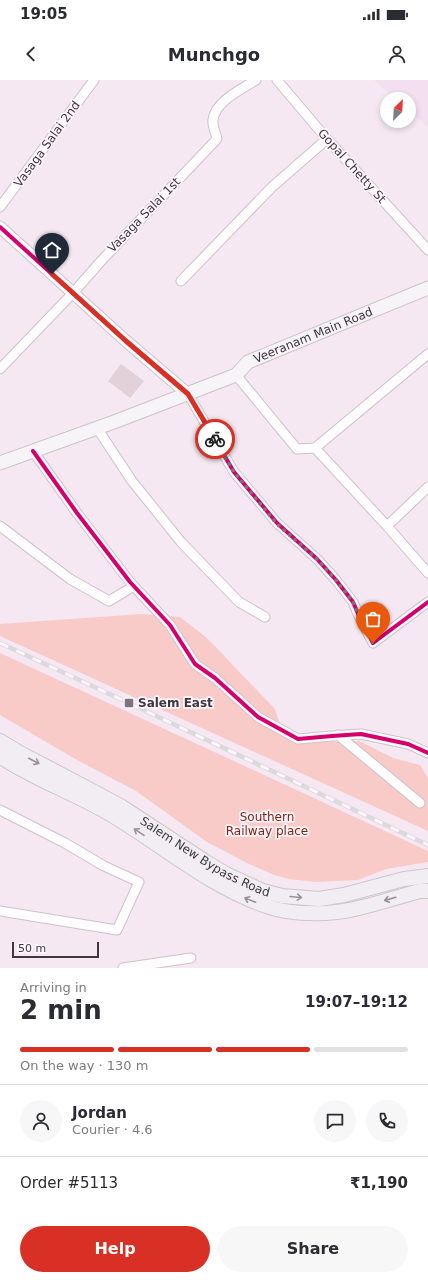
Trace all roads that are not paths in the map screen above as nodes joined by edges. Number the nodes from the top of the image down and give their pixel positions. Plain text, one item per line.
1 (94, 80) edge
2 (256, 80) edge
3 (277, 80) edge
4 (327, 139) junction
5 (0, 207) edge
6 (0, 227) edge
7 (428, 250) edge
8 (181, 281) dead end
9 (428, 288) edge
10 (73, 293) junction
11 (428, 354) edge
12 (0, 370) edge
13 (236, 375) junction
14 (188, 394) junction
15 (97, 428) junction
16 (315, 448) junction
17 (33, 451) junction
18 (0, 463) edge
19 (428, 486) edge
20 (0, 526) edge
21 (387, 526) junction
22 (428, 573) edge
23 (134, 586) junction
24 (428, 602) edge
25 (265, 617) dead end
26 (338, 735) junction
27 (0, 741) edge
28 (428, 753) edge
29 (0, 756) edge
30 (420, 803) dead end
31 (0, 810) edge
32 (428, 876) edge
33 (428, 891) edge
34 (0, 911) edge
35 (191, 958) dead end
36 (141, 967) edge
37 (123, 968) edge

1 - 5 street, Vasaga Salai 2nd
2 - 10 street, Vasaga Salai 1st
3 - 4 street, Gopal Chetty St
4 - 7 street, Gopal Chetty St
4 - 8 street
6 - 10 street
9 - 13 main road, Veeranam Main Road
10 - 12 street, Vasaga Salai 1st
10 - 14 street
11 - 16 street
13 - 14 main road, Veeranam Main Road
13 - 16 street
14 - 15 main road, Veeranam Main Road
14 - 24 street
15 - 17 main road, Veeranam Main Road
15 - 25 street
16 - 21 street
17 - 18 main road, Veeranam Main Road
17 - 23 street
19 - 21 street
20 - 23 street
21 - 22 street
23 - 26 street
26 - 28 street
26 - 30 street
27 -> 32 main road, Salem New Bypass Road
33 -> 29 main road, Salem New Bypass Road
31 - 34 street
35 - 36 street
36 - 37 street

